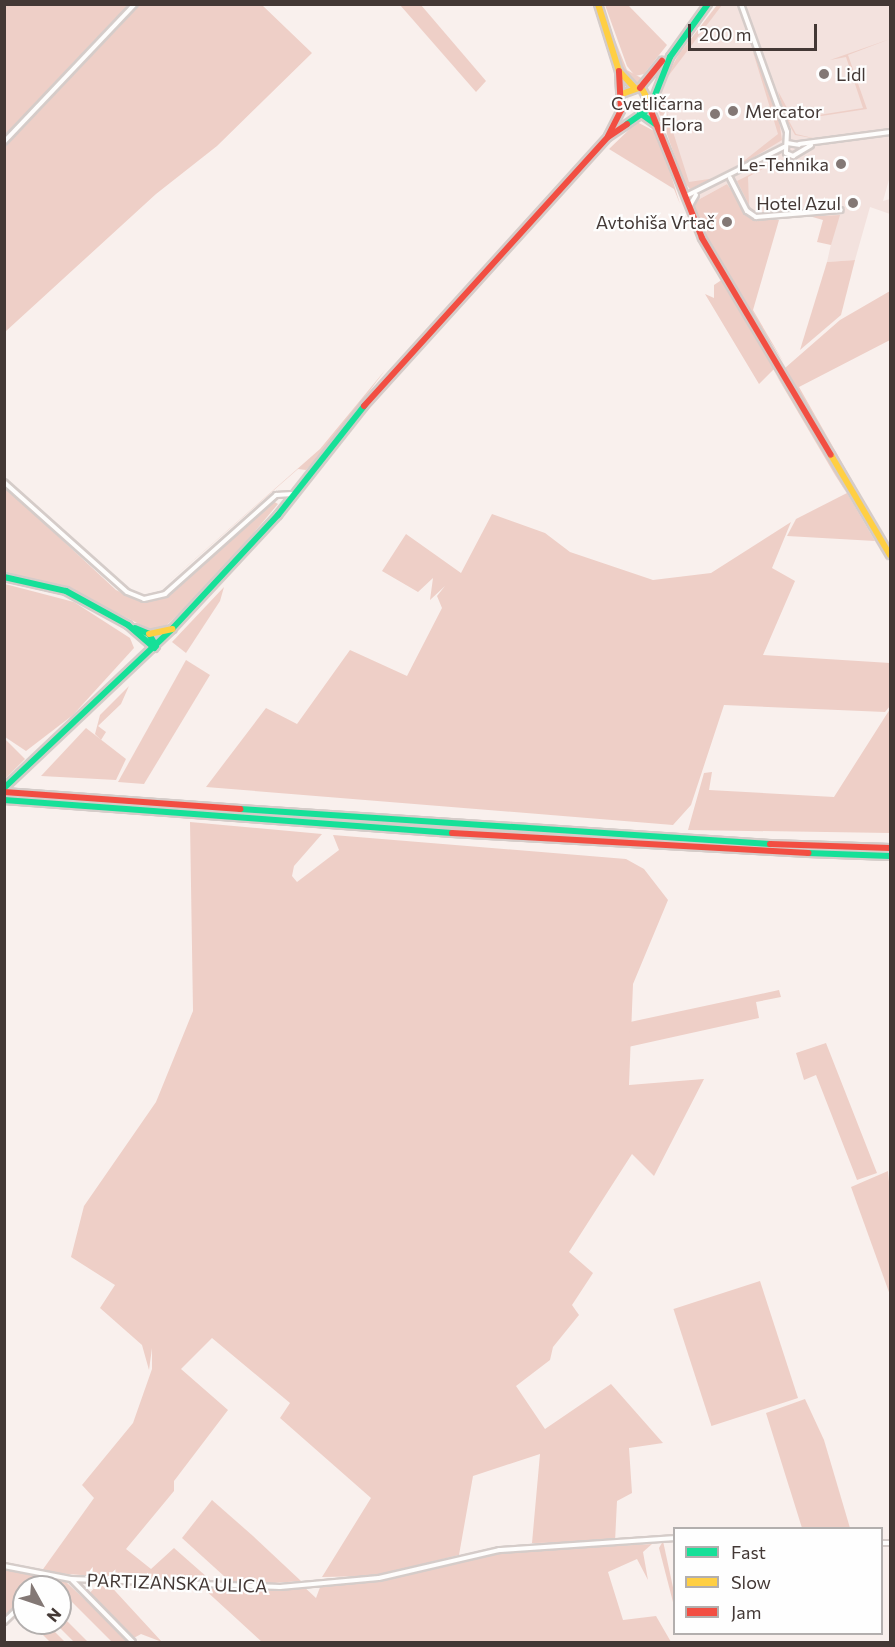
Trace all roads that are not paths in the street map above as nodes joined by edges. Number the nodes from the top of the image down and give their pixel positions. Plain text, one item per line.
1 (135, 4) edge
2 (598, 4) edge
3 (708, 4) edge
4 (741, 4) edge
5 (665, 63) junction
6 (619, 74) junction
7 (637, 86) junction
8 (625, 93) junction
9 (648, 93) junction
10 (650, 105) junction
11 (626, 106) junction
12 (637, 113) junction
13 (614, 124) junction
14 (659, 127) junction
15 (787, 132) junction
16 (891, 132) edge
17 (608, 137) junction
18 (793, 141) junction
19 (4, 142) edge
20 (799, 144) junction
21 (786, 145) junction
22 (811, 145) junction
23 (799, 151) junction
24 (787, 154) junction
25 (776, 155) junction
26 (730, 178) junction
27 (696, 195) junction
28 (685, 197) junction
29 (689, 208) junction
30 (841, 210) dead end
31 (4, 482) edge
32 (296, 492) junction
33 (282, 495) junction
34 (285, 506) junction
35 (891, 555) edge
36 (4, 577) edge
37 (128, 625) junction
38 (172, 629) junction
39 (149, 634) junction
40 (155, 647) junction
41 (7, 791) edge
42 (4, 800) edge
43 (891, 848) edge
44 (891, 856) edge
45 (673, 1538) edge
46 (4, 1566) edge
47 (43, 1575) edge
48 (72, 1579) edge
49 (72, 1580) edge
50 (133, 1642) edge

1 - 19 street
2 - 6 main road
3 - 5 main road
4 - 15 street
5 - 7 main road
5 - 7 main road
5 - 9 main road
5 - 10 main road
6 - 7 main road
6 - 8 main road
7 - 8 main road
7 - 9 main road
8 - 11 main road
8 - 13 main road
9 - 10 main road
10 - 12 main road
10 - 14 main road
11 - 12 main road
11 - 13 main road
12 - 14 main road
12 - 17 main road
13 - 17 main road
14 - 28 main road
15 - 18 street
15 - 21 street
16 - 22 street
17 - 32 main road
18 - 20 street
18 - 21 street
20 - 22 street
20 - 23 street
21 - 24 street
21 - 25 street
22 - 23 street
23 - 24 street
24 - 25 street
25 - 26 street
26 - 27 street
26 - 30 street
27 - 28 street
27 - 29 street
28 - 29 main road
29 - 35 main road
31 - 33 street
32 - 33 street
32 - 34 main road
33 - 34 street
34 - 38 main road
36 - 37 main road
37 - 39 main road
37 - 40 main road
38 - 39 main road
38 - 40 main road
39 - 40 main road
40 - 41 main road
41 - 43 main road
42 - 44 main road
45 - 48 street, PARTIZANSKA ULICA
46 - 47 street, PARTIZANSKA ULICA
49 - 50 street

